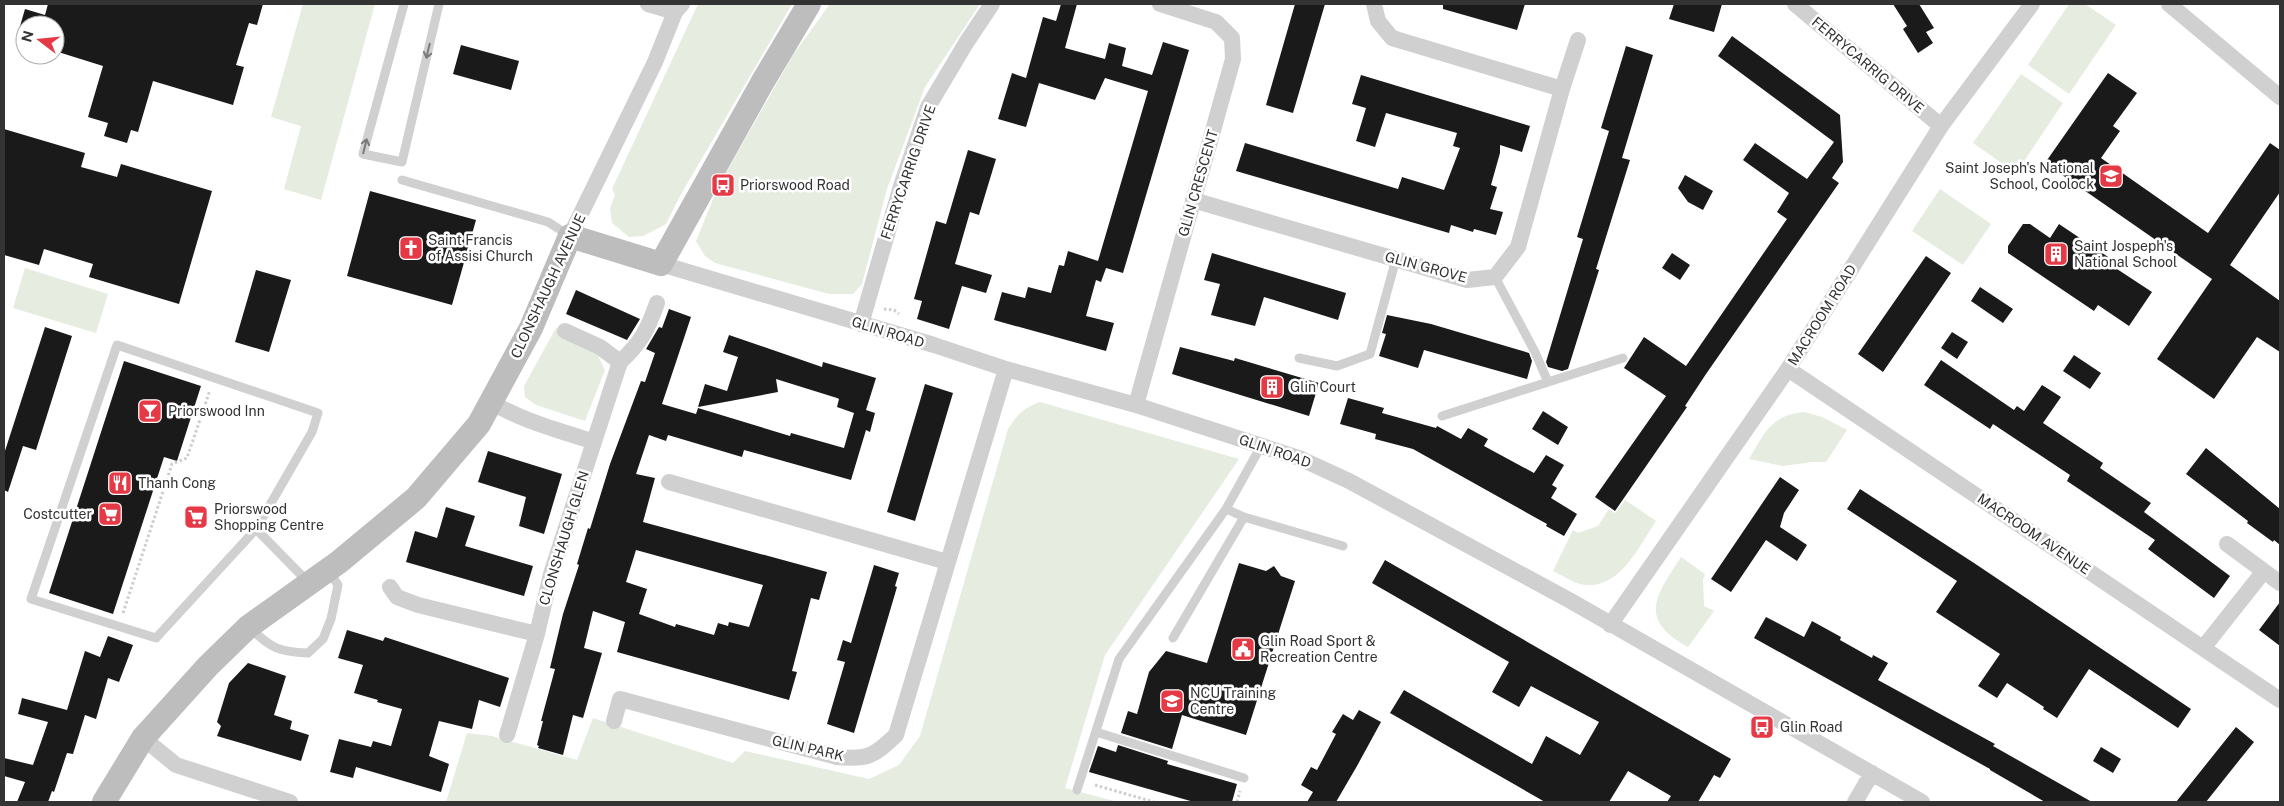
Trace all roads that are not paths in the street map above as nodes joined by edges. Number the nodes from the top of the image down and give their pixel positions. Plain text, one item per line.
1 (404, 4) edge
2 (439, 4) edge
3 (648, 4) edge
4 (809, 4) edge
5 (992, 4) edge
6 (1160, 4) edge
7 (1374, 4) edge
8 (1797, 4) edge
9 (2032, 4) edge
10 (2169, 4) edge
11 (678, 8) edge
12 (1578, 40) dead end
13 (1562, 89) junction
14 (2280, 97) edge
15 (1941, 126) junction
16 (402, 180) dead end
17 (1193, 200) junction
18 (570, 236) junction
19 (1396, 259) junction
20 (662, 264) junction
21 (1495, 277) junction
22 (657, 303) dead end
23 (861, 324) junction
24 (565, 331) dead end
25 (1299, 358) dead end
26 (1623, 358) dead end
27 (620, 362) junction
28 (1006, 369) junction
29 (1788, 369) junction
30 (1548, 382) junction
31 (491, 402) junction
32 (1136, 404) junction
33 (1442, 416) dead end
34 (594, 442) junction
35 (1261, 446) junction
36 (669, 482) dead end
37 (1226, 508) junction
38 (1244, 517) junction
39 (256, 529) junction
40 (2227, 544) dead end
41 (1343, 546) dead end
42 (947, 562) junction
43 (2264, 571) junction
44 (318, 577) junction
45 (2280, 583) edge
46 (390, 587) dead end
47 (1610, 625) junction
48 (248, 626) junction
49 (537, 634) junction
50 (1173, 638) dead end
51 (2204, 648) junction
52 (2280, 700) edge
53 (614, 721) dead end
54 (1096, 732) junction
55 (507, 735) dead end
56 (143, 738) junction
57 (1872, 773) junction
58 (1244, 778) dead end
59 (1079, 786) road end
60 (104, 802) edge
61 (290, 802) edge
62 (1855, 802) edge
63 (1922, 802) edge

2 -> 1 lane
3 - 11 street
4 - 20 street
5 - 23 street, FERRYCARRIG DRIVE
6 - 17 street, GLIN CRESCENT
7 - 13 street
8 - 15 street, FERRYCARRIG DRIVE
9 - 15 street, MACROOM ROAD
10 - 14 street
11 - 18 street, CLONSHAUGH AVENUE
12 - 13 street
13 - 21 street
15 - 29 street, MACROOM ROAD
16 - 18 lane
17 - 19 street, GLIN GROVE
17 - 32 street, GLIN CRESCENT
18 - 20 street, GLIN ROAD
18 - 31 street, CLONSHAUGH AVENUE
19 - 21 street, GLIN GROVE
19 - 25 lane
20 - 23 street, GLIN ROAD
21 - 30 lane
22 - 27 street, CLONSHAUGH GLEN
23 - 28 street, GLIN ROAD
24 - 27 street
26 - 30 lane
27 - 34 street, CLONSHAUGH GLEN
28 - 32 street, GLIN ROAD
28 - 42 street, GLIN PARK
29 - 47 street, MACROOM ROAD
29 - 51 street, MACROOM AVENUE
30 - 33 lane
31 - 34 street
31 - 44 street, CLONSHAUGH AVENUE
32 - 35 street, GLIN ROAD
34 - 49 street, CLONSHAUGH GLEN
35 - 37 lane
35 - 47 street, GLIN ROAD
36 - 42 street
37 - 38 lane
37 - 54 lane
38 - 41 lane
38 - 50 lane
39 - 39 lane
39 - 44 lane
40 - 43 street
42 - 53 street, GLIN PARK
43 - 45 street
43 - 51 street
44 - 48 street, CLONSHAUGH AVENUE
44 - 48 lane
46 - 49 street
47 - 57 street, GLIN ROAD
48 - 56 street, CLONSHAUGH AVENUE
49 - 55 street, CLONSHAUGH GLEN
51 - 52 street, MACROOM AVENUE
54 - 58 lane
54 - 59 lane
56 - 60 street, CLONSHAUGH AVENUE
56 - 61 street
57 - 62 street
57 - 63 street, GLIN ROAD

